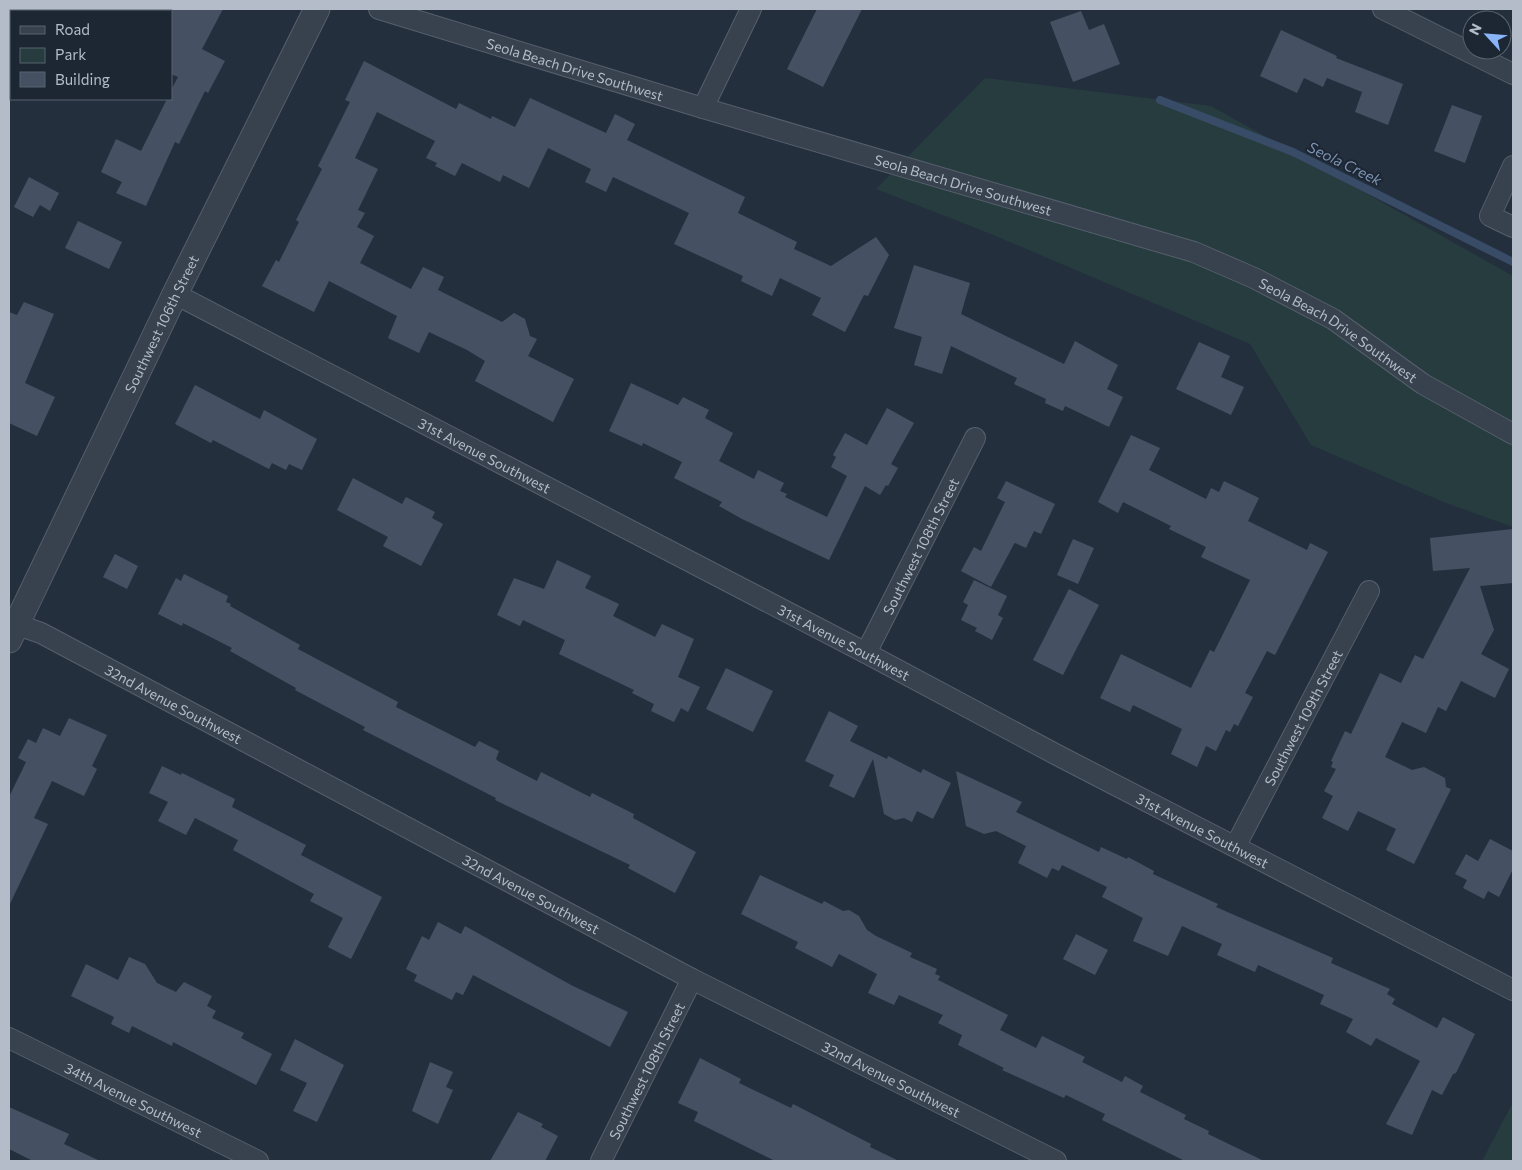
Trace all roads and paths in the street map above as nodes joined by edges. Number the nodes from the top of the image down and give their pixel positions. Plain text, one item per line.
1 (317, 9) edge
2 (379, 9) edge
3 (751, 9) edge
4 (1383, 9) edge
5 (1513, 74) edge
6 (703, 108) junction
7 (1513, 166) edge
8 (1513, 227) edge
9 (175, 294) junction
10 (1513, 434) edge
11 (975, 438) dead end
12 (1369, 591) dead end
13 (11, 629) edge
14 (866, 652) junction
15 (1236, 845) junction
16 (692, 979) junction
17 (1513, 990) edge
18 (9, 1038) edge
19 (258, 1161) edge
20 (601, 1161) edge
21 (1056, 1161) edge

1 - 9 street, Southwest 106th Street
2 - 6 street, Seola Beach Drive Southwest
3 - 6 street
4 - 5 street
6 - 10 street, Seola Beach Drive Southwest
7 - 8 street
9 - 13 street, Southwest 106th Street
9 - 14 street, 31st Avenue Southwest
11 - 14 street, Southwest 108th Street
12 - 15 street, Southwest 109th Street
13 - 16 street, 32nd Avenue Southwest
14 - 15 street, 31st Avenue Southwest
15 - 17 street, 31st Avenue Southwest
16 - 20 street, Southwest 108th Street
16 - 21 street, 32nd Avenue Southwest
18 - 19 street, 34th Avenue Southwest

